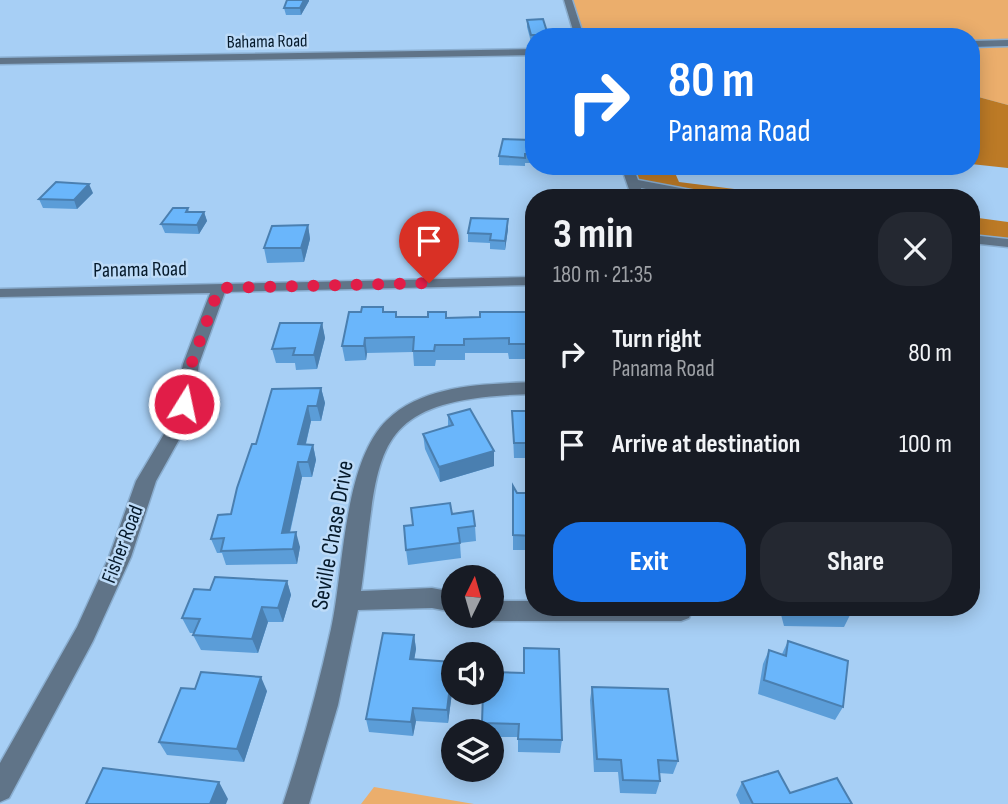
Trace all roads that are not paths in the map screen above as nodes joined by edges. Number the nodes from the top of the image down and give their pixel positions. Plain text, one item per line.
1 (568, 0) edge
2 (577, 28) edge
3 (1008, 43) edge
4 (980, 44) edge
5 (525, 52) edge
6 (0, 61) edge
7 (630, 175) edge
8 (633, 183) junction
9 (635, 189) edge
10 (665, 189) edge
11 (980, 240) edge
12 (1008, 243) edge
13 (525, 281) edge
14 (219, 288) junction
15 (0, 293) edge
16 (525, 388) edge
17 (441, 600) edge
18 (349, 601) junction
19 (504, 611) edge
20 (525, 611) edge
21 (0, 789) edge
22 (296, 804) edge

1 - 2 street
3 - 4 street
5 - 6 street, Bahama Road
7 - 8 street
8 - 9 street
8 - 10 street
11 - 12 street
13 - 14 street, Panama Road
14 - 15 street, Panama Road
14 - 21 street, Fisher Road
16 - 18 street, Seville Chase Drive
17 - 18 street
18 - 22 street, Seville Chase Drive
19 - 20 street

